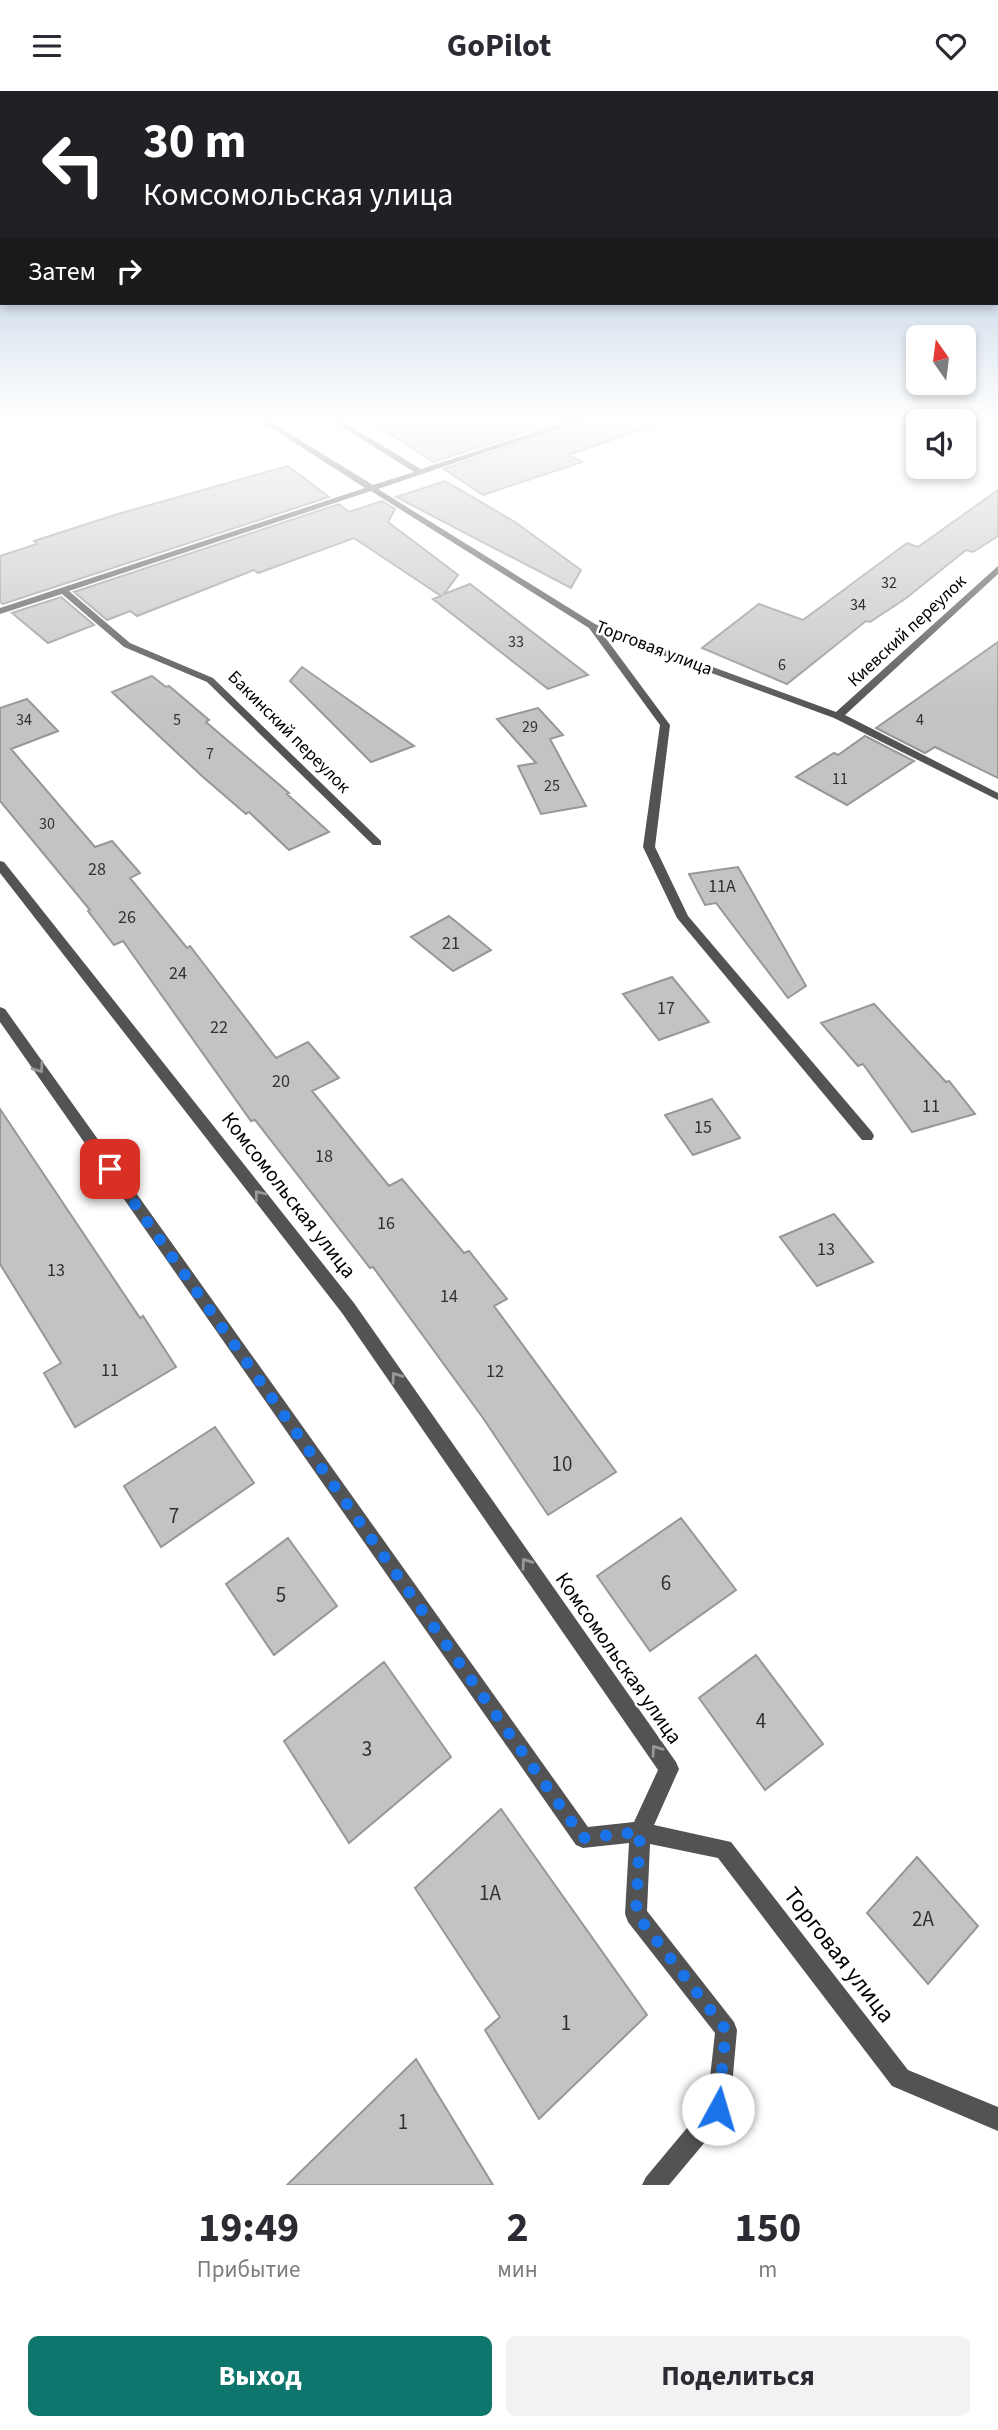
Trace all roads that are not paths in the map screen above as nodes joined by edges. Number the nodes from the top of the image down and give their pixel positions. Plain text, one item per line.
1 (286, 516) edge
2 (415, 516) edge
3 (998, 569) edge
4 (64, 591) junction
5 (0, 611) edge
6 (592, 626) junction
7 (838, 716) junction
8 (998, 797) edge
9 (377, 843) dead end
10 (0, 865) edge
11 (0, 1012) edge
12 (867, 1136) dead end
13 (640, 1832) junction
14 (998, 2119) edge
15 (654, 2185) edge

1 - 4 street
2 - 6 street, Торговая улица
3 - 7 street, Киевский переулок
4 - 5 street
4 - 9 street, Бакинский переулок
6 - 7 street, Торговая улица
6 - 12 street
7 - 8 street, Торговая улица
13 -> 10 street, Комсомольская улица
11 -> 13 street
13 - 14 street, Торговая улица
13 - 15 street

